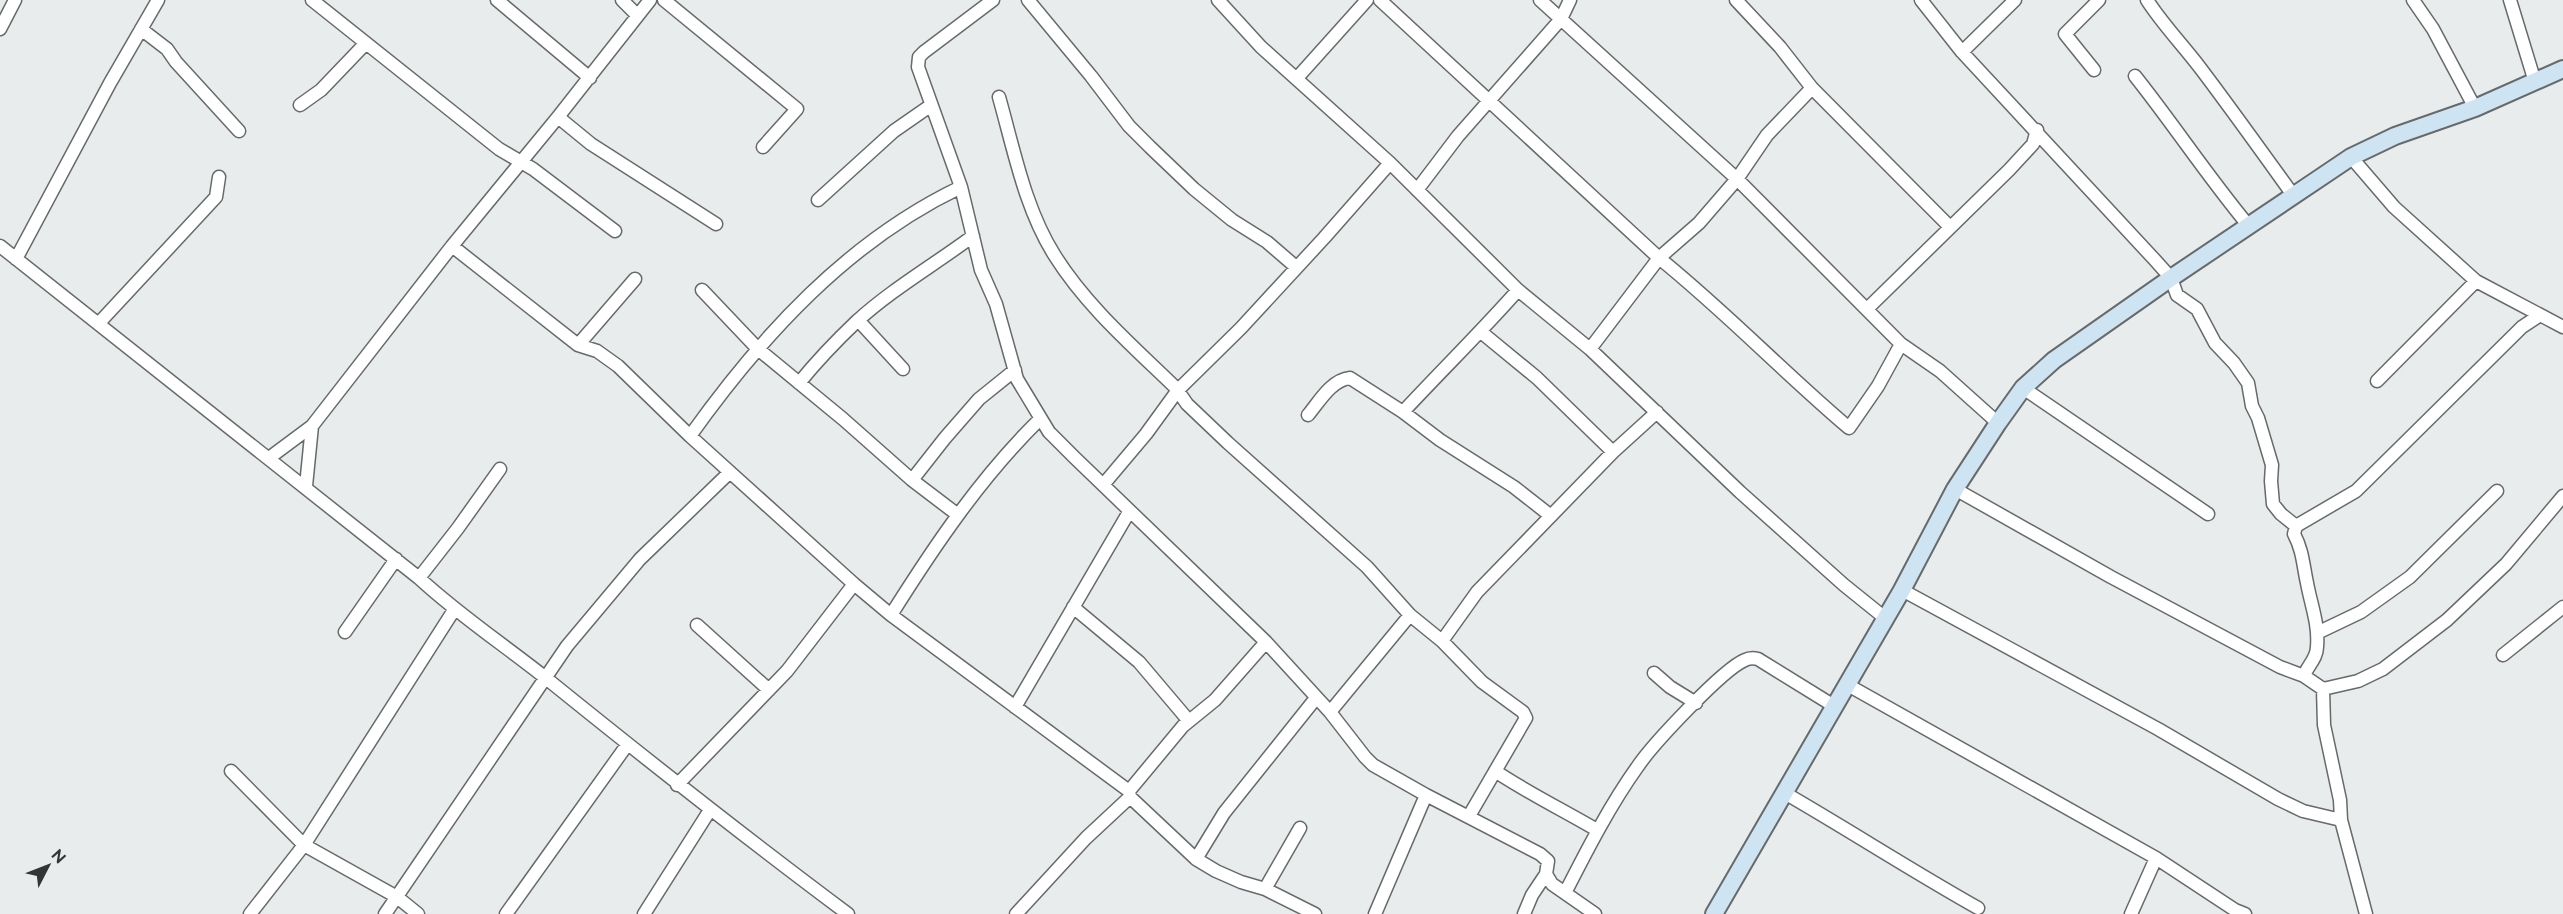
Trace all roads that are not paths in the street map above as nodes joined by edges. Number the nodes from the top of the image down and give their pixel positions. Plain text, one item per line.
1 (158, 0) edge
2 (312, 0) edge
3 (497, 0) edge
4 (622, 0) edge
5 (650, 0) edge
6 (664, 0) edge
7 (993, 0) edge
8 (1028, 0) edge
9 (1218, 0) edge
10 (1367, 0) edge
11 (1380, 0) edge
12 (1540, 0) edge
13 (1570, 0) edge
14 (1736, 0) edge
15 (1921, 0) edge
16 (2015, 0) edge
17 (2099, 0) edge
18 (2147, 0) edge
19 (2413, 0) edge
20 (2510, 0) edge
21 (8, 4) edge
22 (637, 15) junction
23 (1561, 19) junction
24 (0, 29) edge
25 (141, 29) junction
26 (366, 43) junction
27 (1962, 52) junction
28 (2563, 69) edge
29 (2094, 70) dead end
30 (2135, 76) dead end
31 (590, 78) junction
32 (1297, 78) junction
33 (2535, 82) junction
34 (1812, 88) junction
35 (999, 97) dead end
36 (1490, 101) junction
37 (300, 105) dead end
38 (930, 106) junction
39 (2475, 108) junction
40 (558, 117) junction
41 (2037, 130) junction
42 (239, 131) dead end
43 (2046, 140) junction
44 (2033, 144) junction
45 (763, 147) dead end
46 (2351, 157) junction
47 (521, 163) junction
48 (1390, 163) junction
49 (219, 177) dead end
50 (1737, 178) junction
51 (961, 187) junction
52 (1417, 190) junction
53 (2293, 195) junction
54 (819, 200) dead end
55 (716, 224) dead end
56 (2248, 225) junction
57 (1950, 227) junction
58 (615, 231) dead end
59 (973, 236) junction
60 (0, 246) edge
61 (452, 246) junction
62 (1659, 258) junction
63 (16, 259) junction
64 (1296, 267) junction
65 (2170, 278) junction
66 (635, 279) dead end
67 (2476, 281) junction
68 (702, 290) dead end
69 (1518, 290) junction
70 (2520, 304) junction
71 (1867, 309) junction
72 (2540, 315) junction
73 (858, 320) junction
74 (99, 323) junction
75 (2563, 326) edge
76 (2522, 327) junction
77 (1481, 332) junction
78 (1901, 344) junction
79 (578, 345) junction
80 (758, 349) junction
81 (1590, 349) junction
82 (903, 369) dead end
83 (1016, 370) junction
84 (2377, 381) dead end
85 (800, 383) junction
86 (2023, 388) junction
87 (1178, 390) junction
88 (1403, 412) junction
89 (1657, 412) junction
90 (1308, 416) dead end
91 (1040, 419) junction
92 (1998, 423) junction
93 (312, 426) junction
94 (690, 436) junction
95 (1613, 452) junction
96 (268, 458) junction
97 (500, 470) dead end
98 (730, 472) junction
99 (912, 480) junction
100 (1103, 485) junction
101 (306, 486) junction
102 (1956, 489) junction
103 (2498, 491) dead end
104 (2563, 496) edge
105 (1129, 512) junction
106 (2208, 514) dead end
107 (958, 515) junction
108 (1551, 516) junction
109 (2296, 526) junction
110 (396, 559) junction
111 (419, 578) junction
112 (854, 584) junction
113 (1902, 590) junction
114 (1073, 607) junction
115 (2563, 607) edge
116 (453, 610) junction
117 (891, 615) junction
118 (1410, 615) junction
119 (1885, 618) junction
120 (698, 626) dead end
121 (345, 632) dead end
122 (2317, 633) junction
123 (1442, 641) junction
124 (1266, 642) junction
125 (2503, 655) dead end
126 (1654, 673) dead end
127 (2304, 676) junction
128 (544, 678) junction
129 (1846, 684) junction
130 (2323, 689) junction
131 (769, 690) junction
132 (1316, 698) junction
133 (1696, 703) junction
134 (1834, 706) junction
135 (1015, 707) junction
136 (1330, 712) junction
137 (1189, 721) junction
138 (627, 745) junction
139 (231, 771) dead end
140 (1495, 771) junction
141 (677, 785) junction
142 (1783, 792) junction
143 (1129, 794) junction
144 (1426, 795) junction
145 (710, 810) junction
146 (1469, 816) junction
147 (2341, 820) junction
148 (1300, 828) dead end
149 (1598, 830) junction
150 (304, 845) junction
151 (2156, 858) junction
152 (1196, 859) junction
153 (1546, 874) junction
154 (1265, 889) junction
155 (1565, 893) junction
156 (397, 897) junction
157 (1978, 908) dead end
158 (1022, 912) edge
159 (250, 914) edge
160 (385, 914) edge
161 (418, 914) edge
162 (506, 914) edge
163 (644, 914) edge
164 (848, 914) edge
165 (1315, 914) edge
166 (1375, 914) edge
167 (1524, 914) edge
168 (1596, 914) edge
169 (1714, 914) edge
170 (2131, 914) edge
171 (2245, 914) edge
172 (2366, 914) edge

1 - 25 street
2 - 26 street
3 - 31 street
4 - 22 street
5 - 22 street
6 - 45 street
7 - 38 street
8 - 64 street
9 - 32 street
10 - 32 street
11 - 36 street
12 - 23 street
13 - 23 street
14 - 34 street
15 - 27 street
16 - 27 street
17 - 29 street
18 - 53 street
19 - 39 street
20 - 33 street
21 - 24 street
22 - 31 street
23 - 36 street
23 - 50 street
25 - 42 street
25 - 63 street
26 - 37 street
26 - 47 street
27 - 41 street
28 - 33 street
30 - 56 street
31 - 40 street
32 - 48 street
33 - 39 street
34 - 50 street
34 - 57 street
35 - 87 street
36 - 52 street
36 - 62 street
38 - 51 street
38 - 54 street
39 - 46 street
40 - 47 street
40 - 55 street
41 - 43 street
41 - 44 street
43 - 44 street
43 - 65 street
44 - 57 street
46 - 53 street
46 - 67 street
47 - 58 street
47 - 61 street
48 - 52 street
48 - 64 street
49 - 74 street
50 - 62 street
50 - 71 street
51 - 59 street
51 - 80 street
52 - 69 street
53 - 56 street
56 - 65 street
57 - 71 street
59 - 73 street
59 - 83 street
60 - 63 street
61 - 79 street
61 - 93 street
62 - 78 street
62 - 81 street
63 - 74 street
64 - 87 street
65 - 86 street
65 - 109 street
66 - 79 street
67 - 70 street
67 - 84 street
68 - 80 street
69 - 77 street
69 - 81 street
70 - 72 street
70 - 76 street
71 - 78 street
72 - 75 street
72 - 76 street
73 - 82 street
73 - 85 street
74 - 96 street
76 - 109 street
77 - 88 street
77 - 95 street
78 - 92 street
79 - 94 street
80 - 85 street
80 - 94 street
81 - 89 street
83 - 91 street
83 - 99 street
85 - 99 street
86 - 92 street
86 - 106 street
87 - 100 street
87 - 118 street
88 - 90 street
88 - 108 street
89 - 95 street
89 - 119 street
91 - 100 street
91 - 107 street
92 - 102 street
93 - 96 street
93 - 101 street
94 - 98 street
95 - 108 street
96 - 101 street
97 - 111 street
98 - 112 street
98 - 128 street
99 - 107 street
100 - 105 street
101 - 110 street
102 - 113 street
102 - 127 street
103 - 122 street
104 - 130 street
105 - 114 street
105 - 124 street
107 - 117 street
108 - 123 street
109 - 122 street
110 - 111 street
110 - 121 street
111 - 116 street
112 - 117 street
112 - 131 street
113 - 119 street
113 - 147 street
114 - 135 street
114 - 137 street
115 - 125 street
116 - 128 street
116 - 150 street
117 - 135 street
118 - 123 street
118 - 136 street
119 - 129 street
120 - 131 street
122 - 127 street
123 - 140 street
124 - 132 street
124 - 137 street
126 - 133 street
127 - 130 street
128 - 138 street
128 - 156 street
129 - 134 street
129 - 151 street
130 - 147 street
131 - 141 street
132 - 136 street
132 - 152 street
133 - 134 street
133 - 149 street
134 - 142 street
135 - 143 street
136 - 144 street
137 - 143 street
138 - 141 street
138 - 162 street
139 - 150 street
140 - 146 street
140 - 149 street
141 - 145 street
142 - 157 street
142 - 169 street
143 - 152 street
143 - 158 street
144 - 146 street
144 - 166 street
145 - 163 street
145 - 164 street
146 - 153 street
147 - 172 street
148 - 154 street
149 - 155 street
150 - 156 street
150 - 159 street
151 - 170 street
151 - 171 street
152 - 154 street
153 - 155 street
153 - 167 street
154 - 165 street
155 - 168 street
156 - 160 street
156 - 161 street

